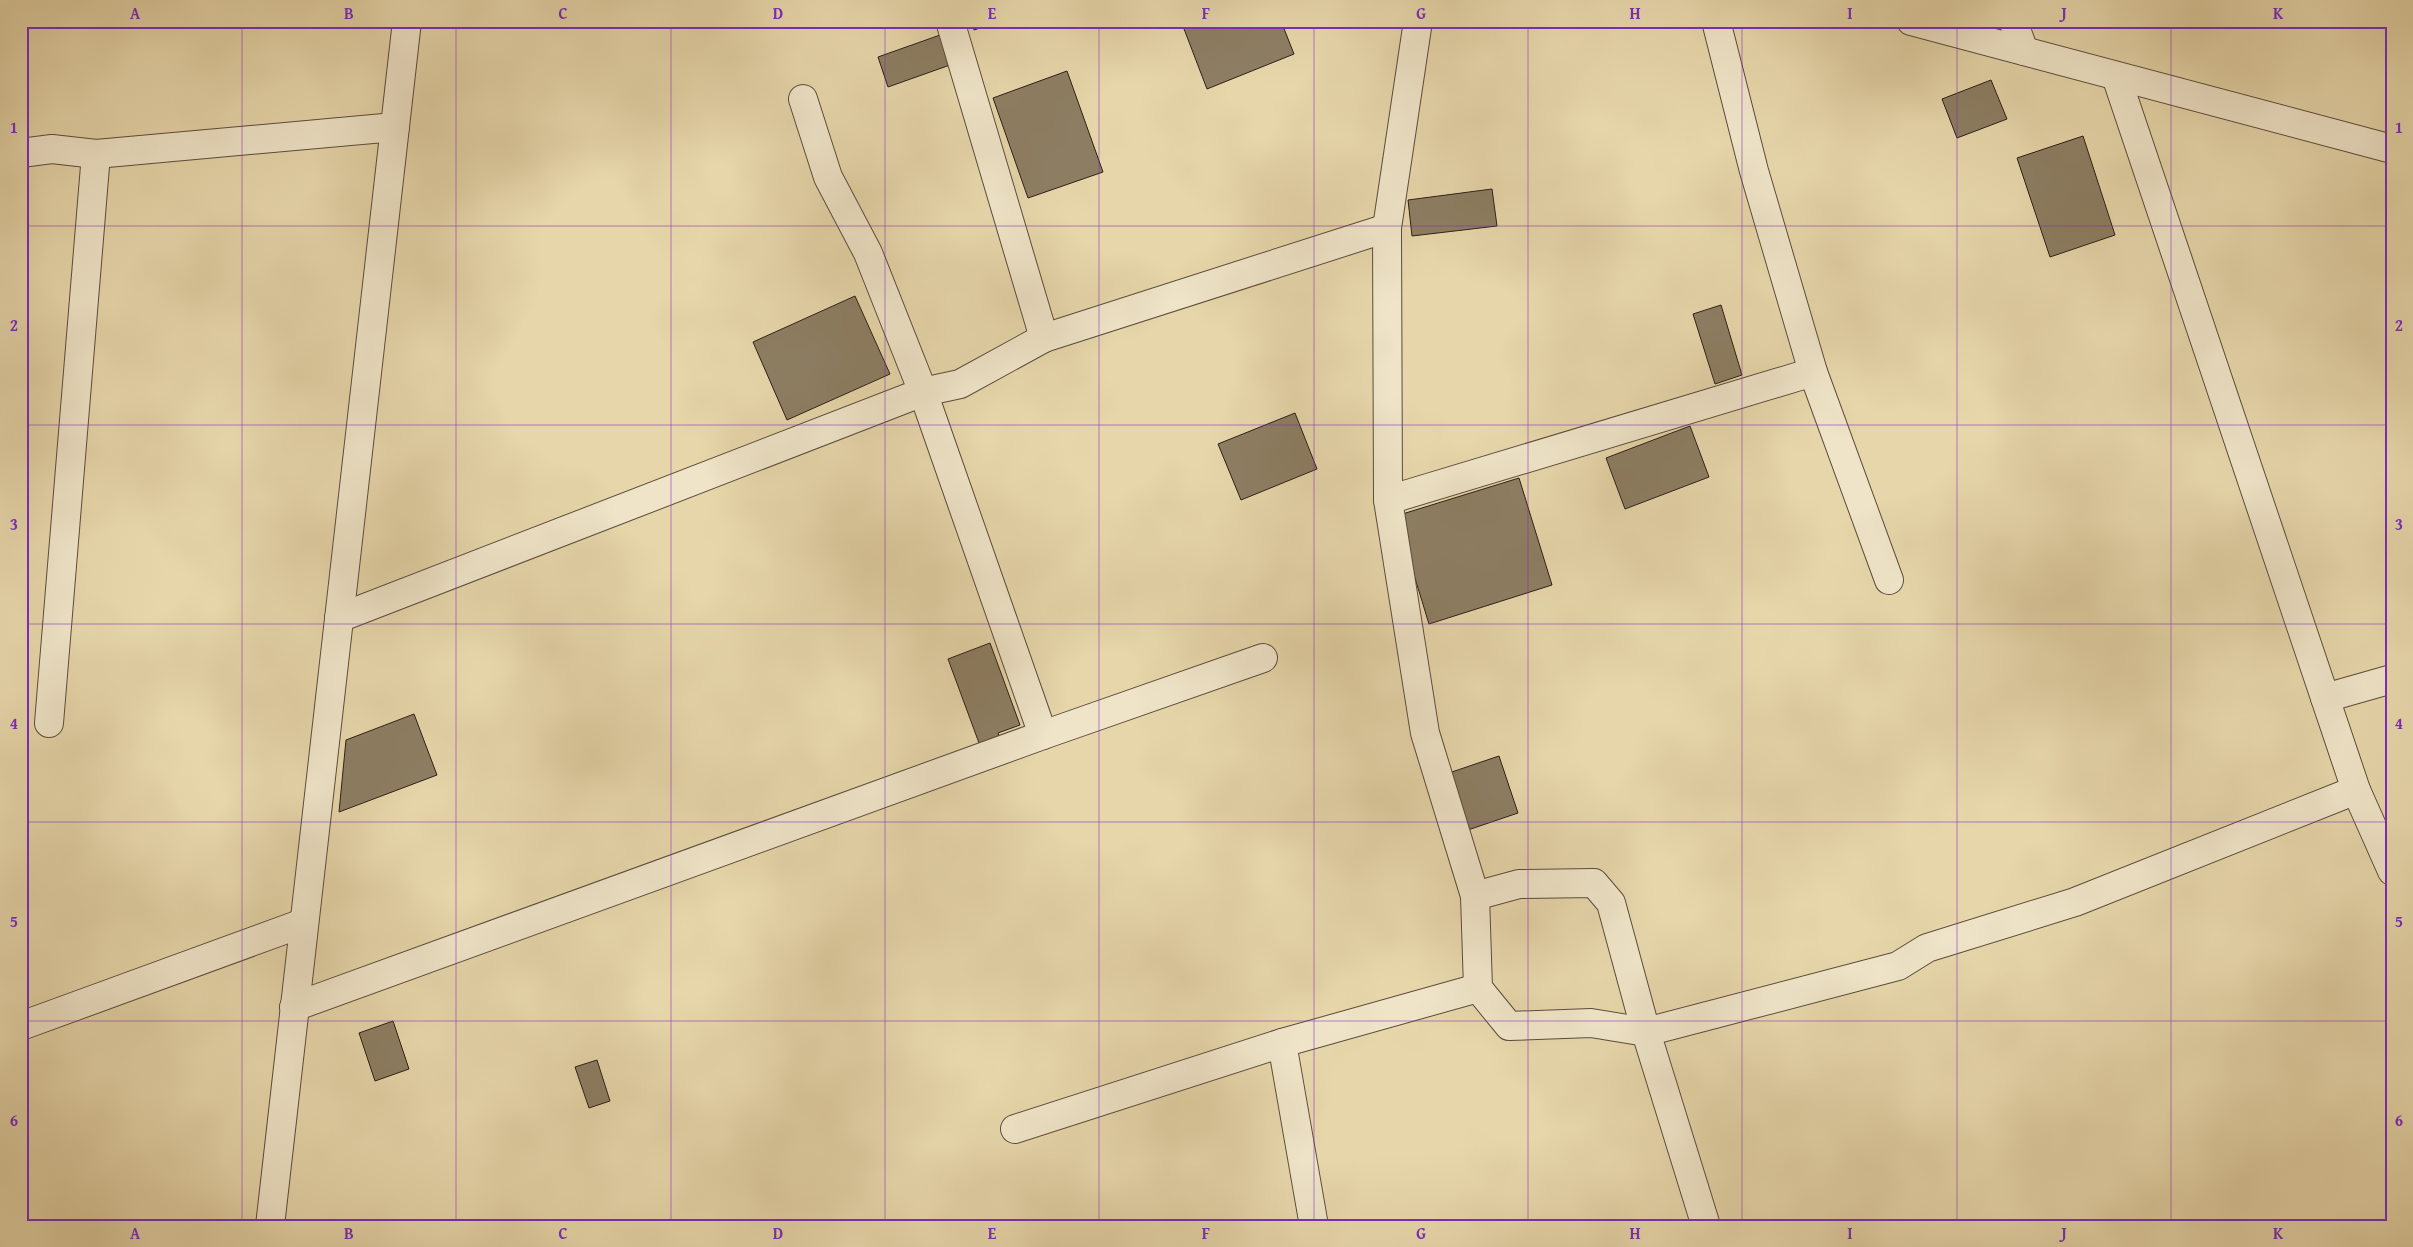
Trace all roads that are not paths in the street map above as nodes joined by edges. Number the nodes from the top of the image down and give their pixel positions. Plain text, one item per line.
1 (407, 21) edge
2 (950, 21) edge
3 (1418, 21) edge
4 (1716, 21) edge
5 (1911, 21) edge
6 (2013, 21) edge
7 (2024, 51) junction
8 (2116, 76) junction
9 (803, 99) dead end
10 (395, 127) junction
11 (2392, 149) edge
12 (21, 153) edge
13 (96, 154) junction
14 (1387, 228) junction
15 (1044, 338) junction
16 (1812, 372) junction
17 (923, 392) junction
18 (1388, 500) junction
19 (1888, 580) dead end
20 (339, 618) junction
21 (1263, 658) dead end
22 (2392, 679) edge
23 (2325, 698) junction
24 (49, 723) dead end
25 (1043, 735) junction
26 (2356, 790) junction
27 (2392, 870) edge
28 (1475, 896) junction
29 (303, 922) junction
30 (1478, 988) junction
31 (294, 1007) junction
32 (21, 1026) edge
33 (1646, 1032) junction
34 (1282, 1043) junction
35 (1015, 1129) dead end
36 (270, 1226) edge
37 (1314, 1226) edge
38 (1706, 1226) edge

1 - 10 street
2 - 15 street
3 - 14 street
4 - 16 street
5 - 7 street
6 - 7 street
7 - 8 street
8 - 11 street
8 - 23 street
9 - 17 street
10 - 13 street
10 - 20 street
12 - 13 street
13 - 24 street
14 - 15 street
14 - 18 street
15 - 17 street
16 - 18 street
16 - 19 street
17 - 20 street
17 - 25 street
18 - 28 street
20 - 29 street
21 - 25 street
22 - 23 street
23 - 26 street
25 - 31 street
26 - 27 street
26 - 33 street
28 - 30 street
28 - 33 street
29 - 31 street
29 - 32 street
30 - 33 street
30 - 34 street
31 - 36 street
33 - 38 street
34 - 35 street
34 - 37 street

